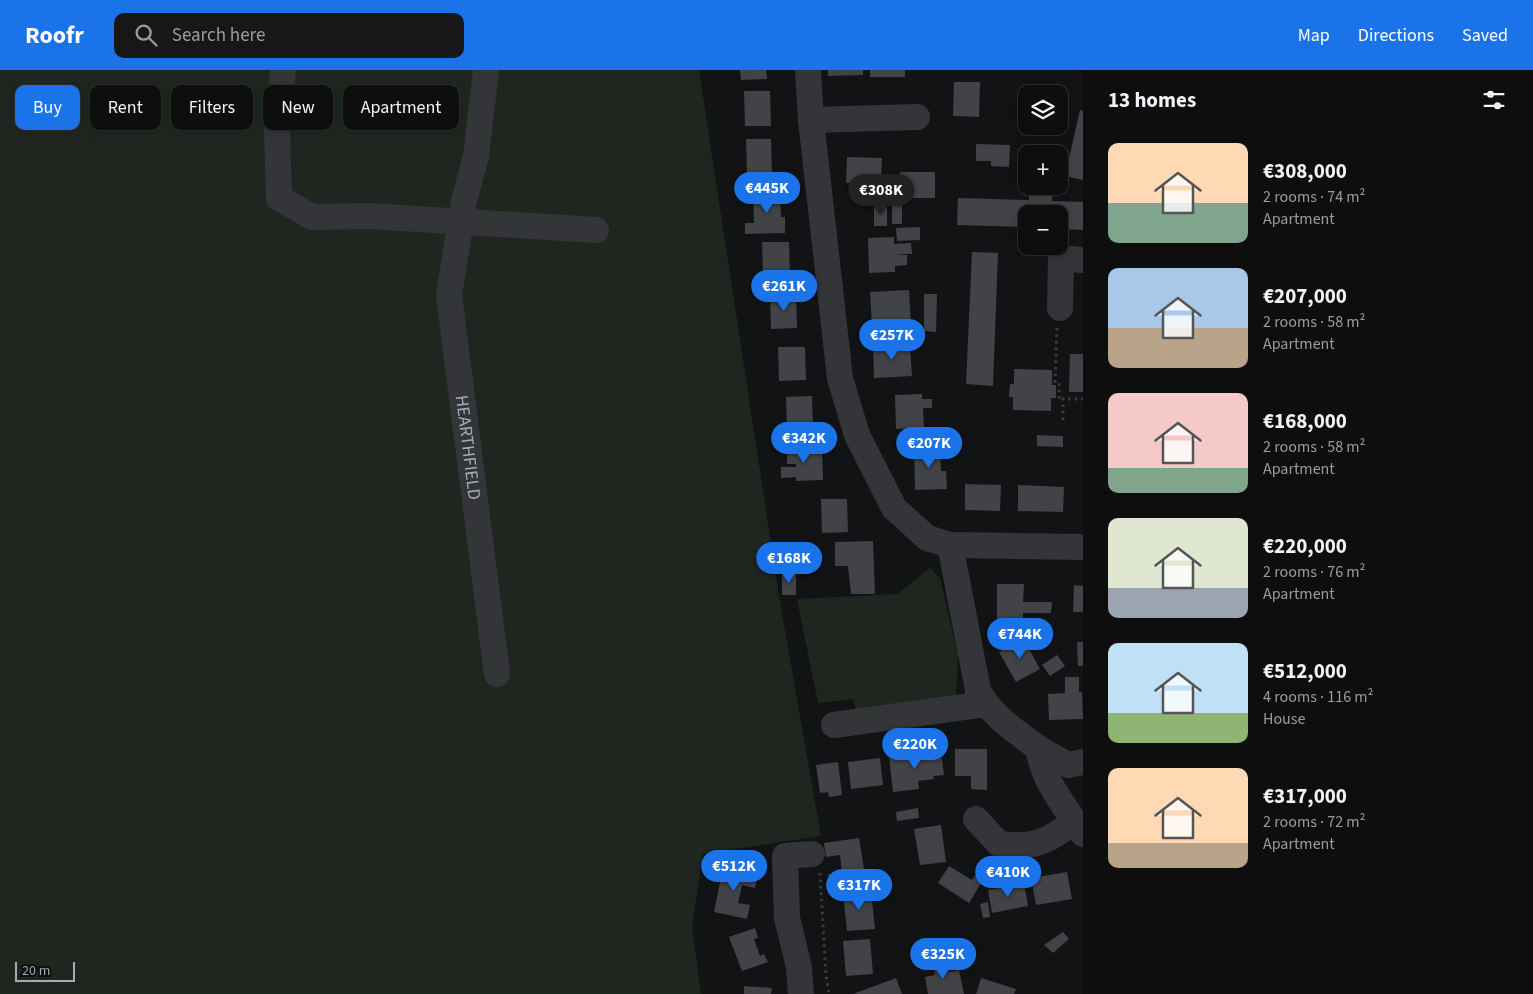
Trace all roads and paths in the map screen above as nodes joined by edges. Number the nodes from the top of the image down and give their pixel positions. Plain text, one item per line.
1 (283, 70) edge
2 (486, 70) edge
3 (808, 70) edge
4 (917, 117) dead end
5 (811, 120) junction
6 (461, 222) junction
7 (596, 230) dead end
8 (1083, 260) edge
9 (1059, 316) joint
10 (1063, 399) junction
11 (1083, 399) edge
12 (1063, 420) dead end
13 (950, 545) junction
14 (1083, 547) edge
15 (498, 674) dead end
16 (985, 704) junction
17 (834, 725) dead end
18 (1038, 748) junction
19 (1083, 762) edge
20 (976, 819) dead end
21 (1079, 827) edge
22 (816, 862) joint
23 (801, 994) edge
24 (829, 994) edge

1 - 6 street
2 - 6 street, HEARTHFIELD
3 - 5 street
4 - 5 street
5 - 13 street
6 - 7 street
6 - 15 street, HEARTHFIELD
8 - 9 street
9 - 10 path
10 - 11 path
10 - 12 path
13 - 14 street
13 - 16 street
16 - 17 street
16 - 18 street
18 - 19 street
18 - 21 street
20 - 21 street
22 - 23 street
22 - 24 path

